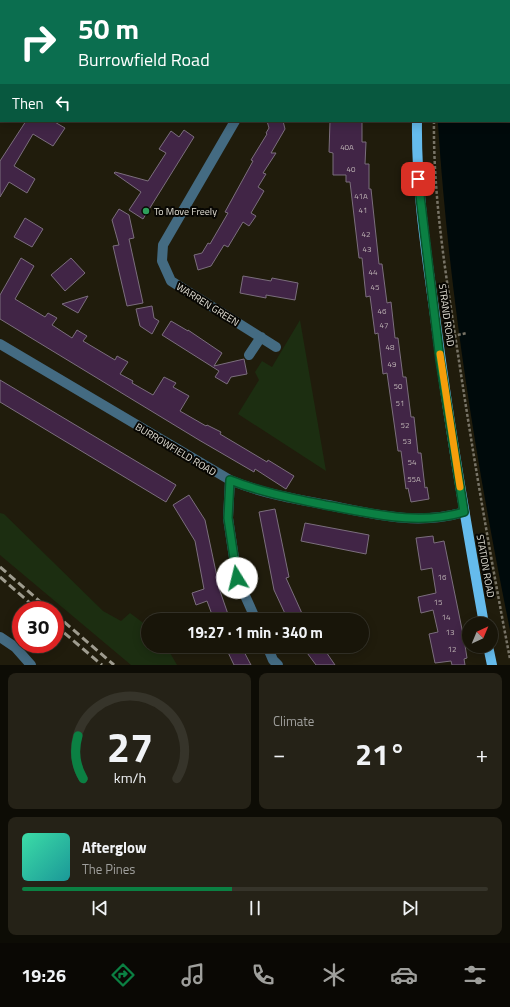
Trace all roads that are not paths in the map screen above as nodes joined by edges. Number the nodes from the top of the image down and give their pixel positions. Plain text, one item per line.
1 (234, 122) edge
2 (417, 122) edge
3 (261, 337) junction
4 (0, 344) edge
5 (276, 347) dead end
6 (249, 355) dead end
7 (230, 480) junction
8 (464, 512) junction
9 (253, 613) edge
10 (483, 617) edge
11 (0, 637) edge
12 (271, 653) edge
13 (489, 653) edge
14 (31, 665) edge
15 (278, 665) edge
16 (492, 665) edge

1 - 3 street, WARREN GREEN
2 - 8 main road, STRAND ROAD
3 - 5 street, WARREN GREEN
3 - 6 street
4 - 7 street, BURROWFIELD ROAD
7 - 8 street, BURROWFIELD ROAD
7 - 9 street
8 - 10 main road, STATION ROAD
11 - 14 street
12 - 15 street
13 - 16 main road

